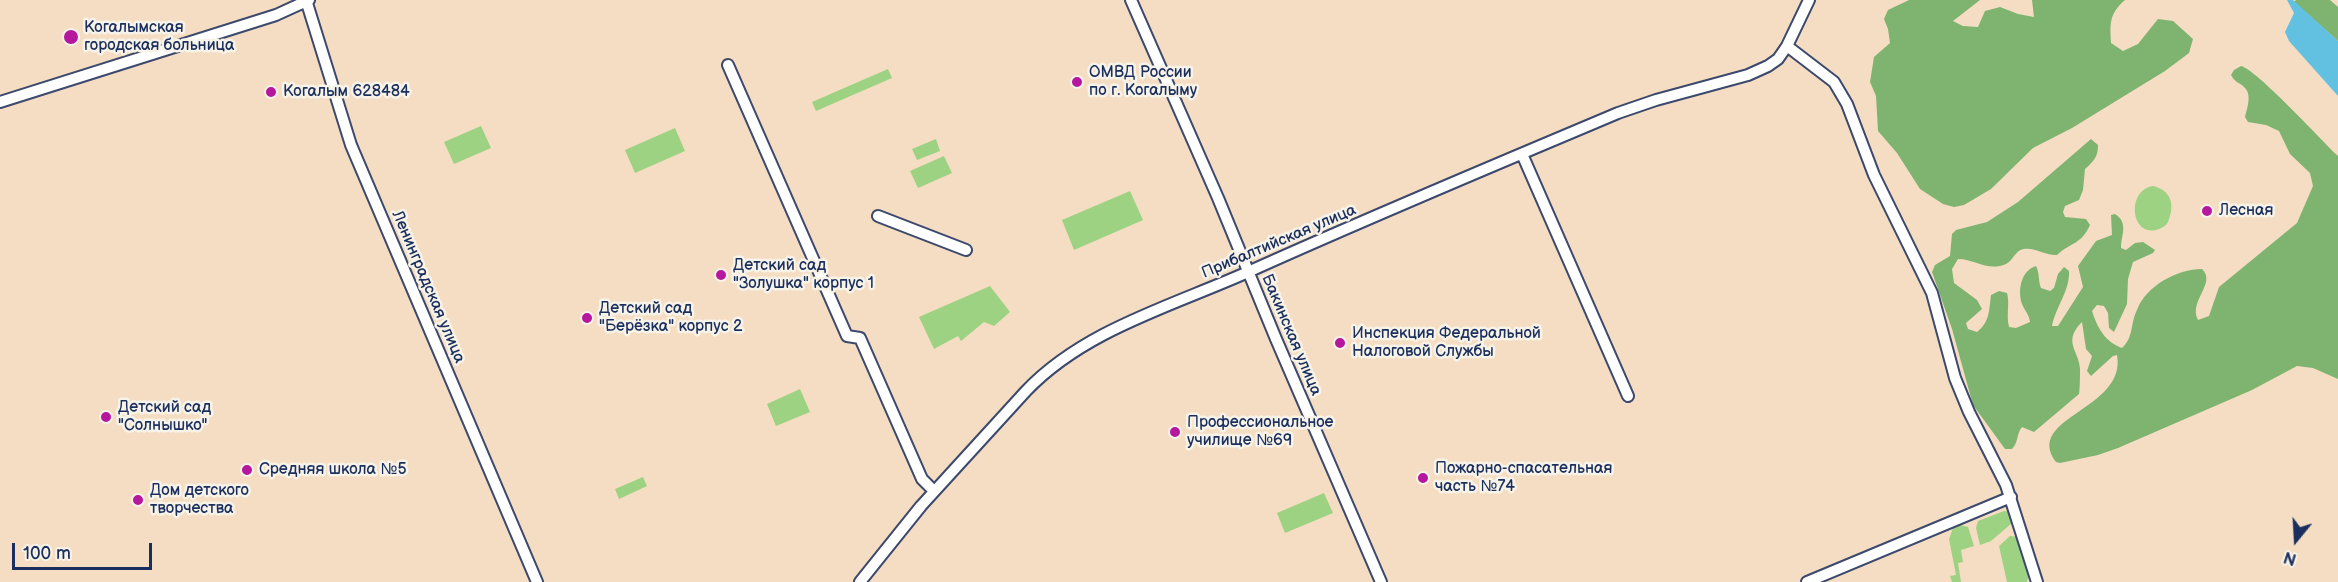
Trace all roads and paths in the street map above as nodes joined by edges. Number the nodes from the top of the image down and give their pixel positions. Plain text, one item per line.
1 (307, 0) edge
2 (1131, 0) edge
3 (1809, 0) edge
4 (1787, 46) junction
5 (728, 65) dead end
6 (0, 102) edge
7 (1522, 154) junction
8 (878, 216) dead end
9 (966, 250) dead end
10 (1248, 272) junction
11 (1628, 396) dead end
12 (934, 491) junction
13 (2011, 497) junction
14 (536, 582) edge
15 (861, 582) edge
16 (1381, 582) edge
17 (1807, 582) edge
18 (2037, 582) edge

1 - 6 street
1 - 14 street, Ленинградская улица
2 - 10 street, Бакинская улица
3 - 4 street, Прибалтийская улица
4 - 7 street, Прибалтийская улица
4 - 13 street
5 - 12 street
7 - 10 street, Прибалтийская улица
7 - 11 street
8 - 9 street
10 - 12 street, Прибалтийская улица
10 - 16 street, Бакинская улица
12 - 15 street, Прибалтийская улица
13 - 17 street
13 - 18 street

